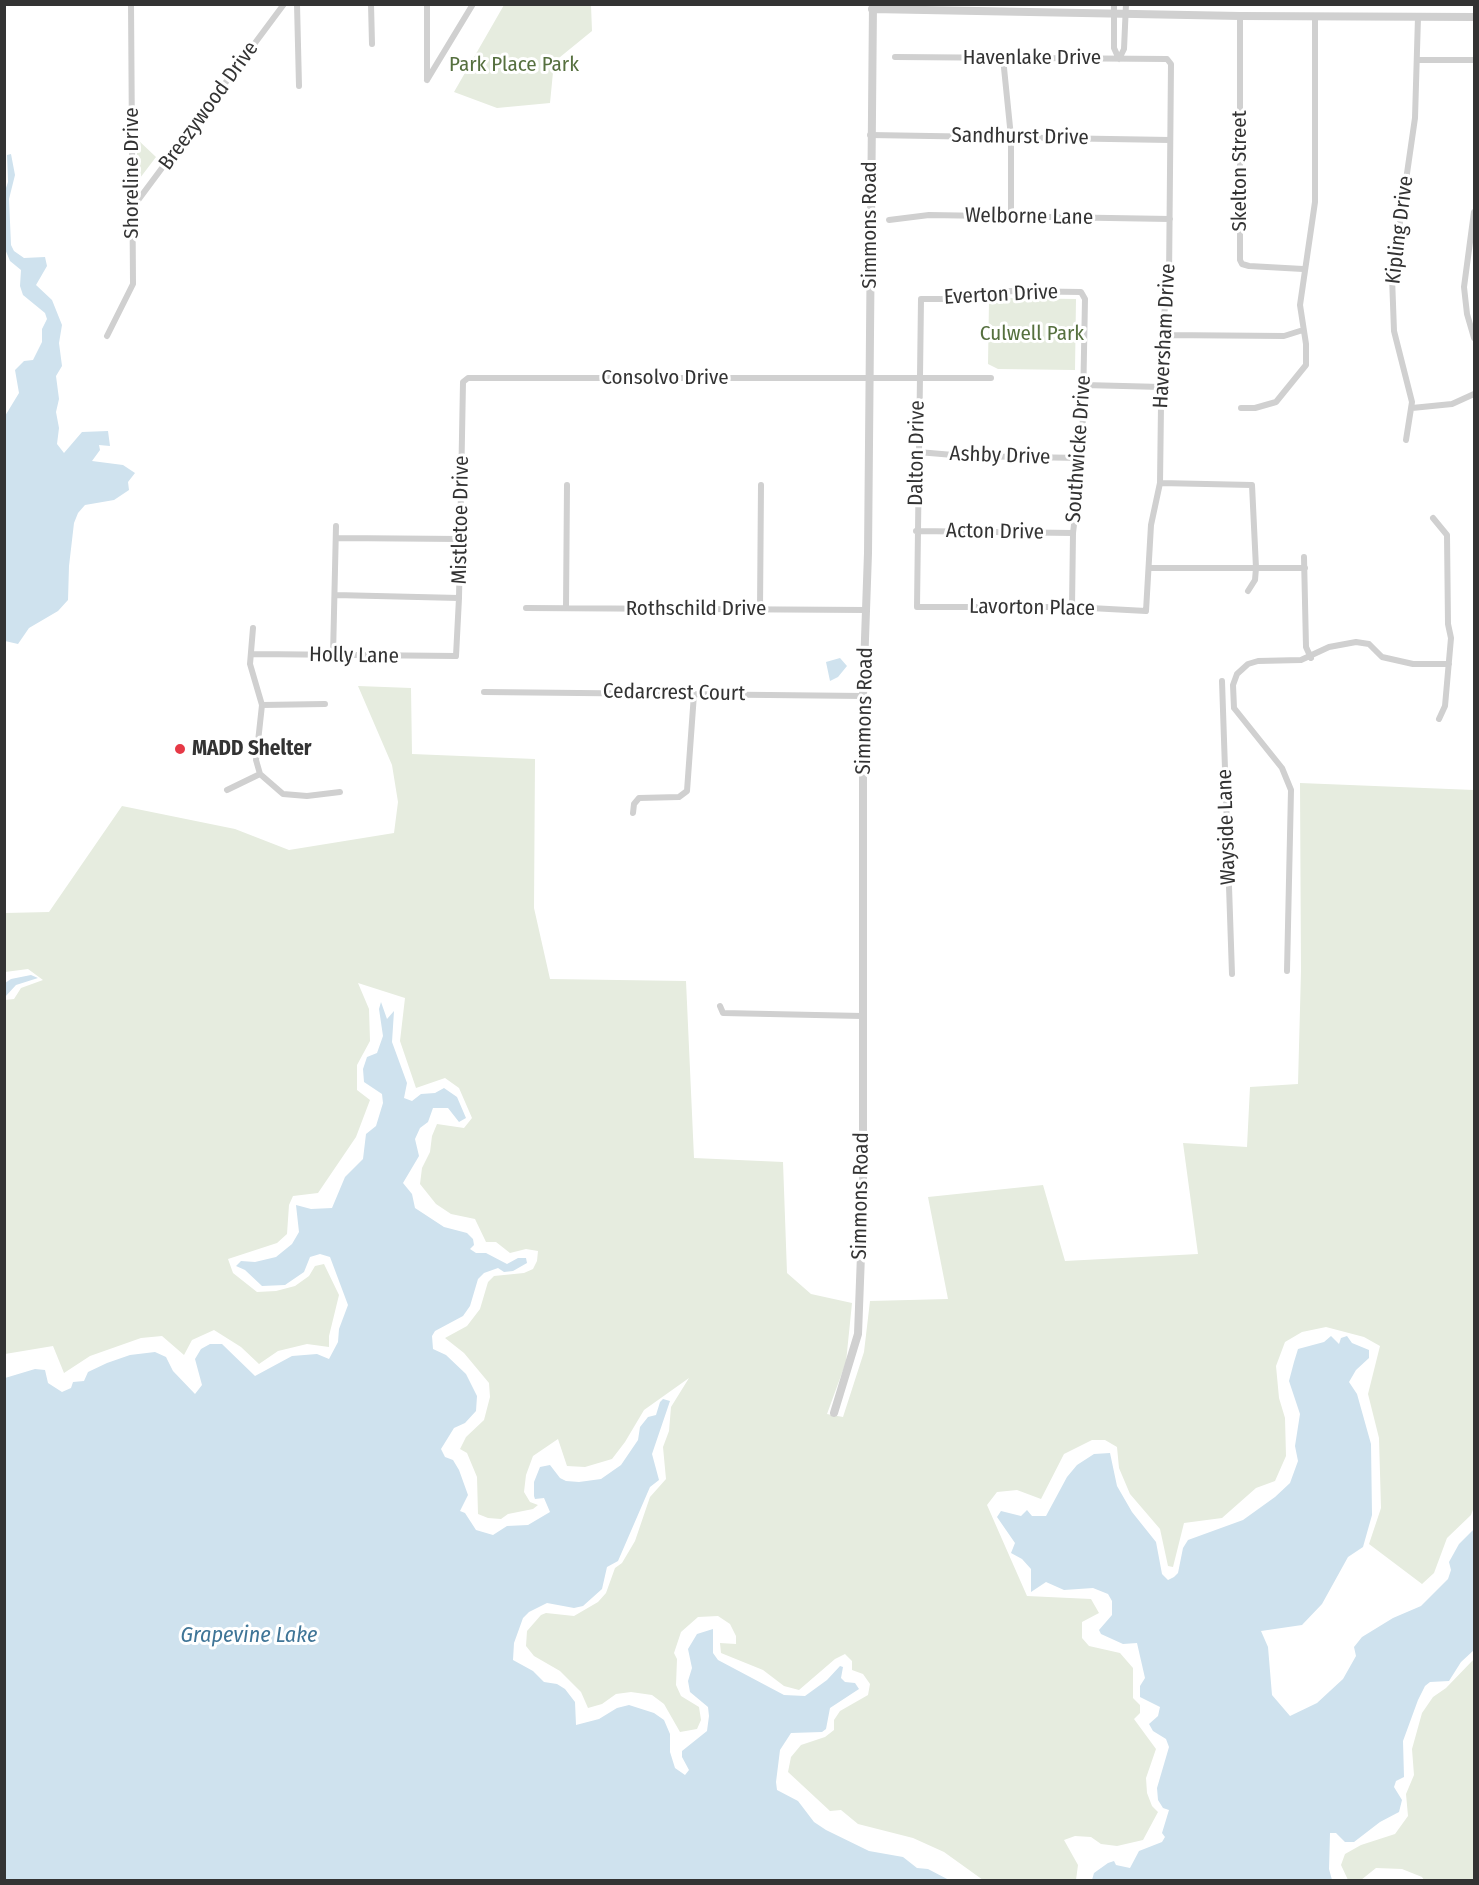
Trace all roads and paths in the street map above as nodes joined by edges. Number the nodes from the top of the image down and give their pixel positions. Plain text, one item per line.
1 (131, 4) edge
2 (284, 4) edge
3 (297, 4) edge
4 (371, 4) edge
5 (427, 4) edge
6 (473, 4) edge
7 (872, 7) edge
8 (997, 8) edge
9 (1114, 8) edge
10 (1125, 8) edge
11 (1240, 16) junction
12 (1315, 16) junction
13 (1418, 17) junction
14 (1474, 17) edge
15 (372, 44) dead end
16 (895, 57) dead end
17 (1004, 58) junction
18 (1119, 59) junction
19 (1170, 60) joint
20 (1417, 60) junction
21 (1474, 60) edge
22 (299, 86) dead end
23 (870, 135) junction
24 (1011, 137) junction
25 (1170, 140) junction
26 (133, 207) junction
27 (1474, 214) edge
28 (1011, 216) junction
29 (1170, 219) junction
30 (890, 220) dead end
31 (1303, 269) junction
32 (1081, 292) joint
33 (921, 299) joint
34 (1303, 330) junction
35 (1162, 335) junction
36 (107, 336) dead end
37 (1474, 338) edge
38 (868, 378) junction
39 (918, 378) junction
40 (991, 378) dead end
41 (463, 382) joint
42 (1084, 385) junction
43 (1162, 387) junction
44 (1474, 394) edge
45 (1241, 408) dead end
46 (1412, 408) junction
47 (1406, 440) dead end
48 (918, 452) junction
49 (1082, 458) junction
50 (1160, 483) junction
51 (567, 484) dead end
52 (761, 484) dead end
53 (1433, 518) dead end
54 (336, 526) dead end
55 (916, 531) junction
56 (1073, 533) junction
57 (336, 538) junction
58 (461, 539) junction
59 (1304, 557) dead end
60 (1150, 568) junction
61 (1256, 568) junction
62 (1305, 568) junction
63 (1248, 591) dead end
64 (335, 595) junction
65 (459, 598) junction
66 (917, 607) joint
67 (1072, 607) junction
68 (526, 608) dead end
69 (566, 608) junction
70 (760, 609) junction
71 (867, 610) junction
72 (1146, 611) joint
73 (253, 628) dead end
74 (253, 654) junction
75 (333, 656) junction
76 (456, 656) joint
77 (1311, 658) junction
78 (1449, 664) junction
79 (1222, 681) dead end
80 (484, 692) dead end
81 (693, 694) junction
82 (863, 696) junction
83 (325, 704) dead end
84 (262, 705) junction
85 (1439, 719) dead end
86 (260, 774) junction
87 (227, 790) dead end
88 (340, 792) dead end
89 (633, 813) dead end
90 (1287, 971) dead end
91 (1232, 974) dead end
92 (720, 1006) dead end
93 (862, 1016) junction
94 (834, 1413) dead end

1 - 26 street, Shoreline Drive
2 - 26 street, Breezywood Drive
3 - 22 street
4 - 15 street
5 - 6 street
7 - 8 street
7 - 23 street, Simmons Road
8 - 9 street
9 - 10 street
9 - 18 street
10 - 11 street
10 - 18 street
11 - 12 street
11 - 31 street, Skelton Street
12 - 13 street
12 - 31 street
13 - 14 street
13 - 20 street, Kipling Drive
16 - 17 street, Havenlake Drive
17 - 18 street, Havenlake Drive
17 - 24 street
18 - 19 street, Havenlake Drive
19 - 25 street, Haversham Drive
20 - 21 street
20 - 46 street, Kipling Drive
23 - 24 street, Sandhurst Drive
23 - 38 street, Simmons Road
24 - 25 street, Sandhurst Drive
24 - 28 street
25 - 29 street, Haversham Drive
26 - 36 street, Shoreline Drive
27 - 37 street
28 - 29 street, Welborne Lane
28 - 30 street, Welborne Lane
29 - 35 street, Haversham Drive
31 - 34 street
32 - 33 street, Everton Drive
32 - 42 street, Southwicke Drive
33 - 39 street, Dalton Drive
34 - 35 street
34 - 45 street
35 - 43 street, Haversham Drive
38 - 39 street, Consolvo Drive
38 - 41 street, Consolvo Drive
38 - 71 street, Simmons Road
39 - 40 street, Consolvo Drive
39 - 48 street, Dalton Drive
41 - 58 street, Mistletoe Drive
42 - 43 street
42 - 49 street, Southwicke Drive
43 - 50 street, Haversham Drive
44 - 46 street
46 - 47 street, Kipling Drive
48 - 49 street, Ashby Drive
48 - 55 street, Dalton Drive
49 - 56 street, Southwicke Drive
50 - 60 street, Haversham Drive
50 - 61 street
51 - 69 street
52 - 70 street
53 - 78 street
54 - 57 street
55 - 56 street, Acton Drive
55 - 66 street, Dalton Drive
56 - 67 street, Southwicke Drive
57 - 58 street
57 - 64 street
58 - 65 street, Mistletoe Drive
59 - 62 street
60 - 61 street
60 - 72 street, Haversham Drive
61 - 62 street
61 - 63 street
62 - 77 street
64 - 65 street
64 - 75 street
65 - 76 street, Mistletoe Drive
66 - 67 street, Lavorton Place
67 - 72 street, Lavorton Place
68 - 69 street, Rothschild Drive
69 - 70 street, Rothschild Drive
70 - 71 street, Rothschild Drive
71 - 82 street, Simmons Road
73 - 74 street
74 - 75 street, Holly Lane
74 - 84 street
75 - 76 street, Holly Lane
77 - 78 street
77 - 90 street
78 - 85 street
79 - 91 street, Wayside Lane
80 - 81 street, Cedarcrest Court
81 - 82 street, Cedarcrest Court
81 - 89 street
82 - 93 street, Simmons Road
83 - 84 street
84 - 86 street
86 - 87 street
86 - 88 street
92 - 93 street
93 - 94 street, Simmons Road

